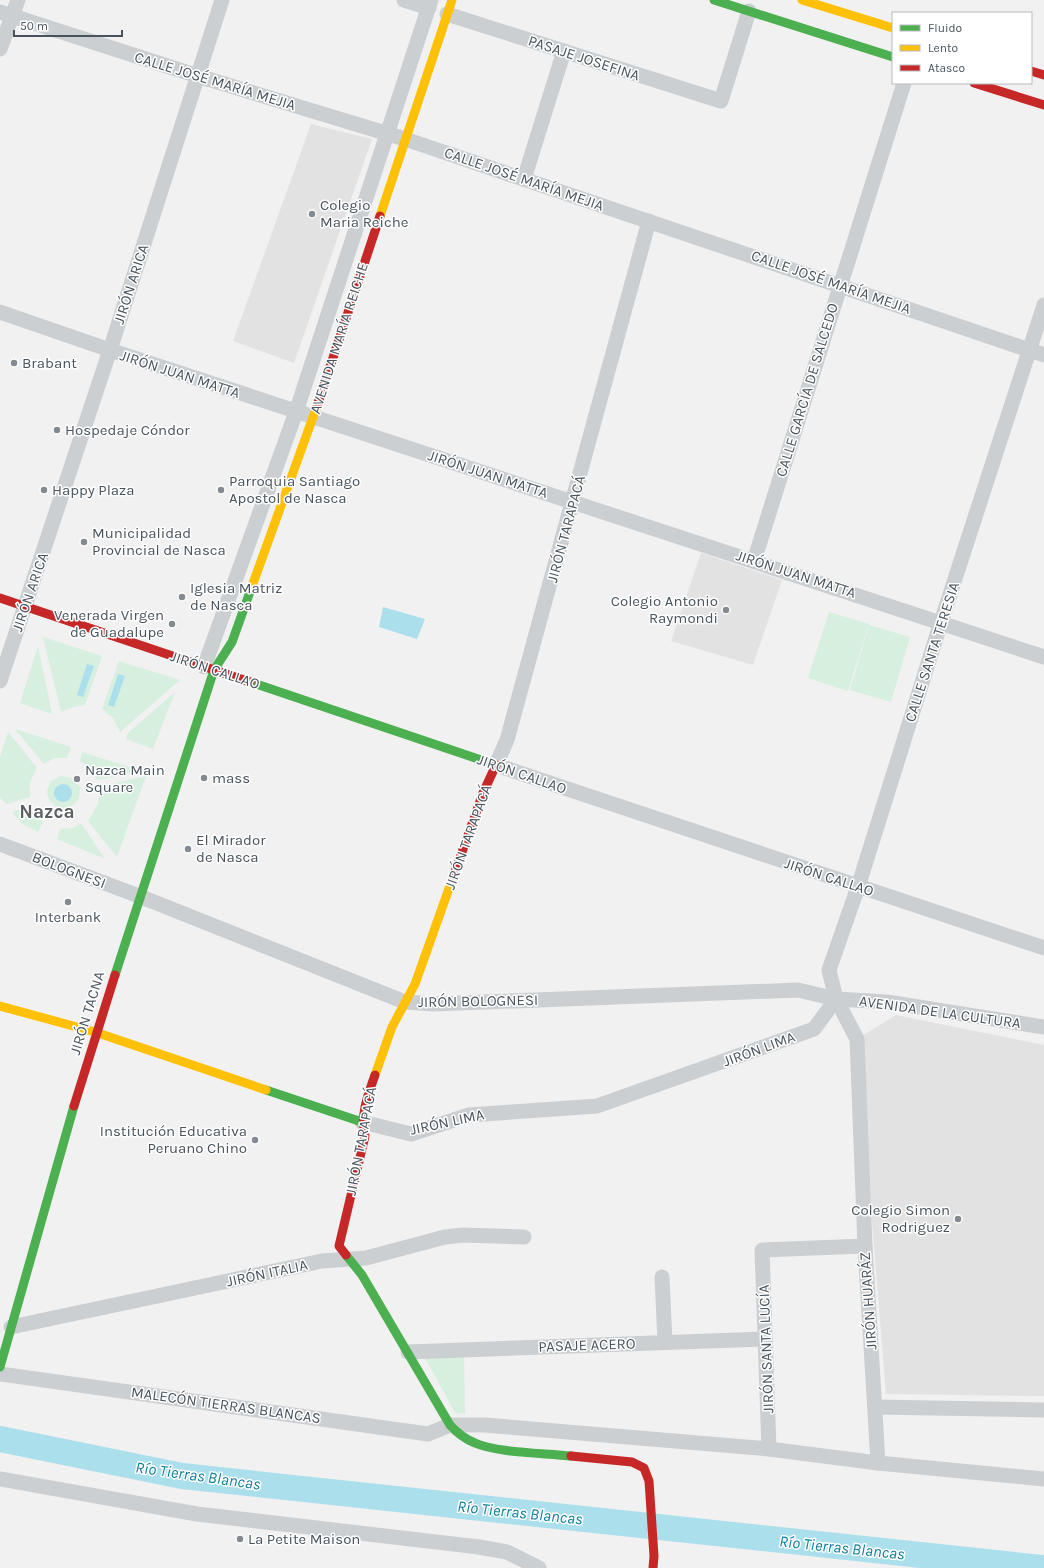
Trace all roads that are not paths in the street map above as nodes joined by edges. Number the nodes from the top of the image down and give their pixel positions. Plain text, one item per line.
1 (18, 0) edge
2 (222, 0) edge
3 (404, 0) edge
4 (714, 0) edge
5 (802, 0) edge
6 (430, 4) edge
7 (450, 7) edge
8 (749, 11) junction
9 (6, 14) edge
10 (892, 28) edge
11 (0, 49) edge
12 (564, 52) junction
13 (892, 57) edge
14 (1032, 71) edge
15 (1044, 75) edge
16 (198, 76) junction
17 (904, 84) edge
18 (977, 84) edge
19 (1044, 105) edge
20 (387, 134) junction
21 (406, 139) junction
22 (524, 179) junction
23 (649, 221) junction
24 (840, 284) junction
25 (1044, 305) edge
26 (0, 312) edge
27 (110, 350) junction
28 (1037, 352) edge
29 (296, 412) junction
30 (313, 418) junction
31 (573, 501) junction
32 (754, 560) junction
33 (0, 598) edge
34 (26, 607) junction
35 (941, 622) junction
36 (1044, 657) edge
37 (209, 668) junction
38 (0, 681) edge
39 (496, 765) junction
40 (0, 844) edge
41 (858, 887) junction
42 (139, 896) junction
43 (1044, 948) edge
44 (836, 999) junction
45 (405, 1002) junction
46 (0, 1006) edge
47 (1044, 1027) edge
48 (95, 1032) junction
49 (362, 1122) junction
50 (524, 1237) dead end
51 (865, 1246) junction
52 (348, 1258) junction
53 (662, 1277) dead end
54 (11, 1327) junction
55 (765, 1339) junction
56 (665, 1342) junction
57 (408, 1352) junction
58 (0, 1367) edge
59 (0, 1374) edge
60 (875, 1406) junction
61 (1044, 1410) edge
62 (450, 1425) junction
63 (769, 1449) junction
64 (878, 1463) junction
65 (0, 1479) edge
66 (1044, 1479) edge
67 (539, 1568) edge
68 (653, 1568) edge

1 - 9 street
2 - 16 street, JIRÓN ARICA
3 - 6 street
4 - 8 street
5 - 10 street
6 - 20 street, AVENIDA MARÍA REICHE
7 - 12 street, PASAJE JOSEFINA
7 - 21 street, AVENIDA MARÍA REICHE
8 - 12 street, PASAJE JOSEFINA
8 - 13 street
9 - 11 street
9 - 16 street, CALLE JOSÉ MARÍA MEJIA
12 - 22 street
14 - 15 street
16 - 20 street, CALLE JOSÉ MARÍA MEJIA
16 - 27 street, JIRÓN ARICA
17 - 24 street, CALLE GARCÍA DE SALCEDO
18 - 19 street
20 - 21 street, CALLE JOSÉ MARÍA MEJIA
20 - 29 street, AVENIDA MARÍA REICHE
21 - 22 street, CALLE JOSÉ MARÍA MEJIA
21 - 30 street, AVENIDA MARÍA REICHE
22 - 23 street, CALLE JOSÉ MARÍA MEJIA
23 - 24 street, CALLE JOSÉ MARÍA MEJIA
23 - 31 street, JIRÓN TARAPACÁ
24 - 28 street, CALLE JOSÉ MARÍA MEJIA
24 - 32 street, CALLE GARCÍA DE SALCEDO
25 - 28 street, CALLE SANTA TERESIA
26 - 27 street, JIRÓN JUAN MATTA
27 - 29 street, JIRÓN JUAN MATTA
27 - 34 street, JIRÓN ARICA
28 - 35 street, CALLE SANTA TERESIA
29 - 30 street, JIRÓN JUAN MATTA
29 - 37 street, AVENIDA MARÍA REICHE
30 - 31 street, JIRÓN JUAN MATTA
30 - 37 street, AVENIDA MARÍA REICHE
31 - 32 street, JIRÓN JUAN MATTA
31 - 39 street, JIRÓN TARAPACÁ
32 - 35 street, JIRÓN JUAN MATTA
33 - 34 street, JIRÓN CALLAO
34 - 37 street, JIRÓN CALLAO
34 - 38 street, JIRÓN ARICA
35 - 36 street, JIRÓN JUAN MATTA
35 - 41 street, CALLE SANTA TERESIA
37 - 39 street, JIRÓN CALLAO
37 - 42 street, JIRÓN TACNA
39 - 41 street, JIRÓN CALLAO
39 - 45 street, JIRÓN TARAPACÁ
40 - 42 street, BOLOGNESI
41 - 43 street, JIRÓN CALLAO
41 - 44 street, CALLE SANTA TERESIA
42 - 45 street, JIRÓN BOLOGNESI
42 - 48 street, JIRÓN TACNA
44 - 45 street, JIRÓN BOLOGNESI
44 - 47 street, AVENIDA DE LA CULTURA
44 - 49 street, JIRÓN LIMA
44 - 51 street, JIRÓN HUARÁZ
45 - 49 street, JIRÓN TARAPACÁ
46 - 48 street, JIRÓN LIMA
48 - 49 street, JIRÓN LIMA
48 - 54 street, JIRÓN TACNA
49 - 52 street, JIRÓN TARAPACÁ
50 - 52 street, JIRÓN ITALIA
51 - 55 street, JIRÓN SANTA LUCÍA
51 - 60 street, JIRÓN HUARÁZ
52 - 54 street, JIRÓN ITALIA
52 - 57 street, JIRÓN TARAPACÁ
53 - 56 street
54 - 58 street, JIRÓN TACNA
55 - 56 street, PASAJE ACERO
55 - 63 street, JIRÓN SANTA LUCÍA
56 - 57 street, PASAJE ACERO
57 - 62 street, JIRÓN TARAPACÁ
59 - 62 street, MALECÓN TIERRAS BLANCAS
60 - 61 street
60 - 64 street, JIRÓN HUARÁZ
62 - 63 street
62 - 68 street, JIRÓN TARAPACÁ
63 - 64 street
64 - 66 street
65 - 67 street

